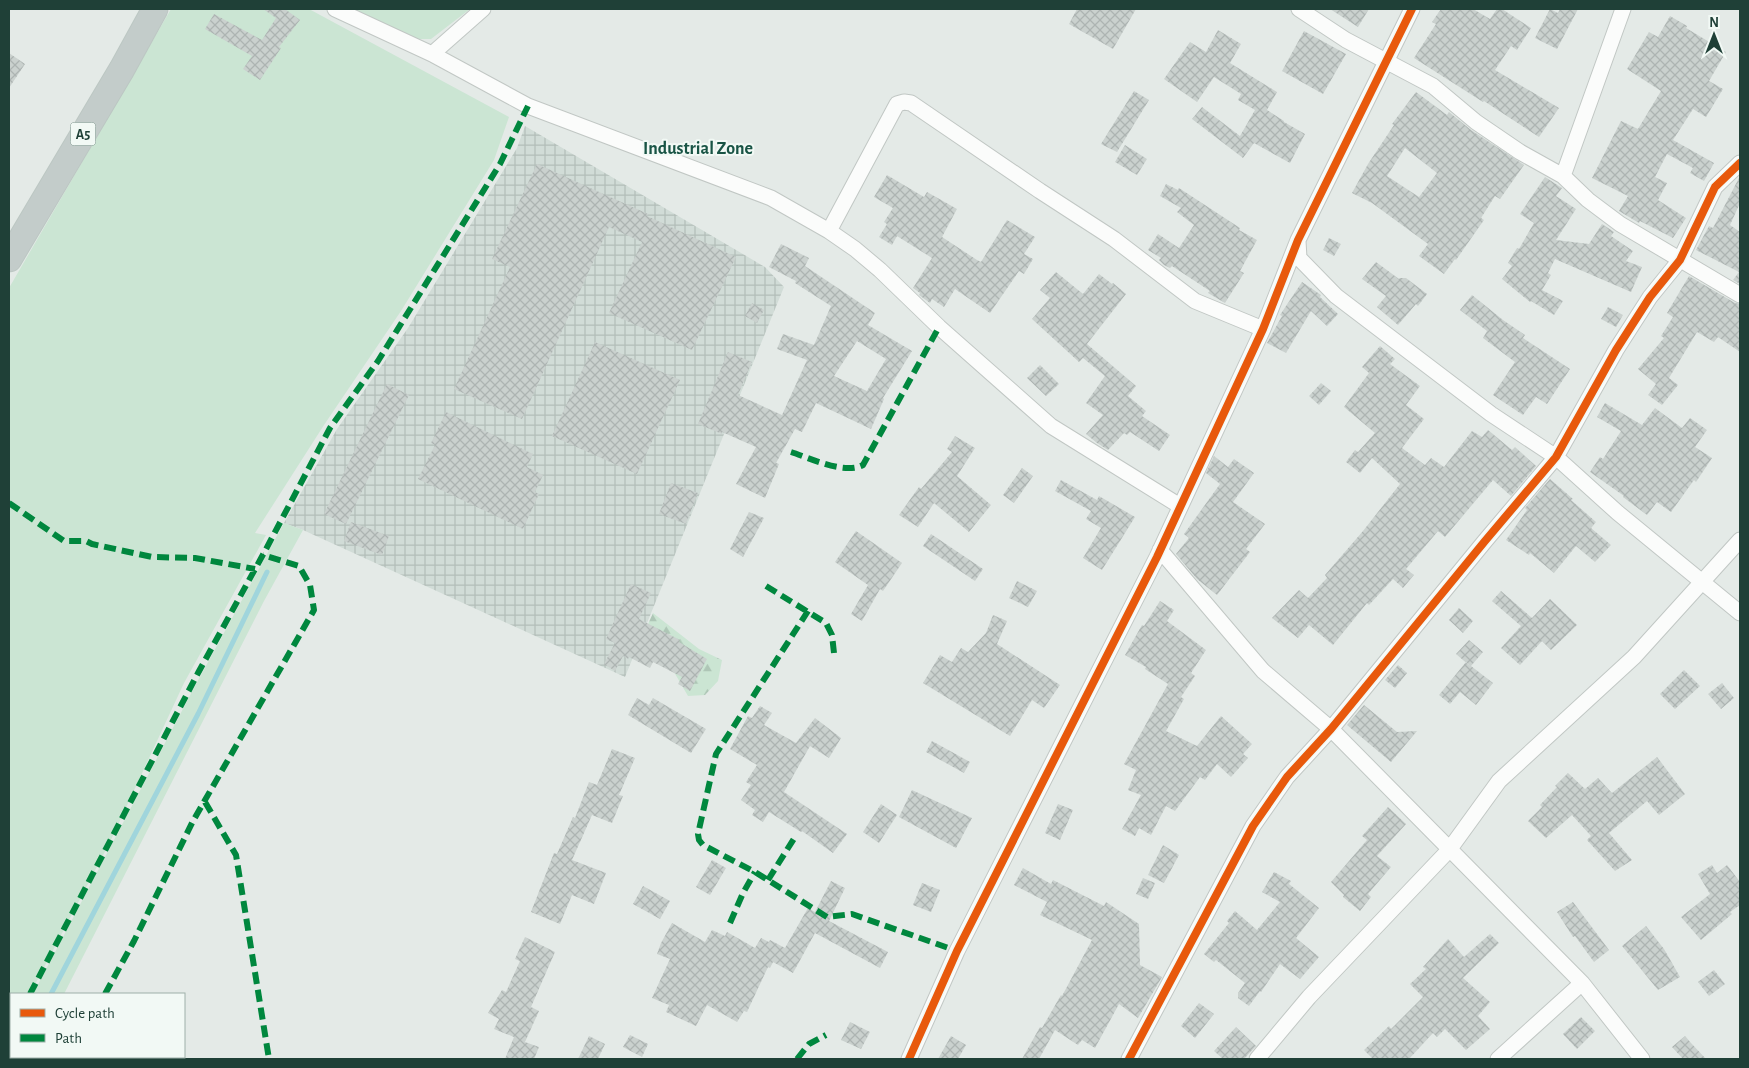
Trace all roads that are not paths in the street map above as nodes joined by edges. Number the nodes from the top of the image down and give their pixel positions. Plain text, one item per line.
1 (155, 9) edge
2 (336, 9) edge
3 (484, 9) edge
4 (1299, 9) edge
5 (1412, 9) edge
6 (1623, 9) edge
7 (432, 54) junction
8 (1387, 61) junction
9 (1740, 163) edge
10 (1563, 176) junction
11 (829, 231) junction
12 (1298, 240) junction
13 (12, 246) edge
14 (1680, 260) junction
15 (1740, 295) edge
16 (1263, 329) junction
17 (1556, 457) junction
18 (1180, 506) junction
19 (1740, 540) edge
20 (1160, 550) junction
21 (1703, 583) junction
22 (1740, 613) edge
23 (1331, 729) junction
24 (1449, 850) junction
25 (1582, 983) junction
26 (910, 1059) edge
27 (1128, 1059) edge
28 (1257, 1059) edge
29 (1498, 1059) edge
30 (1642, 1059) edge

1 - 13 highway, A5
2 - 7 street
3 - 7 street
4 - 8 street
5 - 8 street
6 - 10 street
7 - 11 street
8 - 10 street
8 - 12 street
9 - 14 street
10 - 14 street
11 - 16 street
11 - 18 street
12 - 16 street
12 - 17 street
14 - 15 street
14 - 17 street
16 - 18 street
17 - 21 street
17 - 23 street
18 - 20 street
19 - 21 street
20 - 23 street
20 - 26 street
21 - 22 street
21 - 24 street
23 - 24 street
23 - 27 street
24 - 25 street
24 - 28 street
25 - 29 street
25 - 30 street

